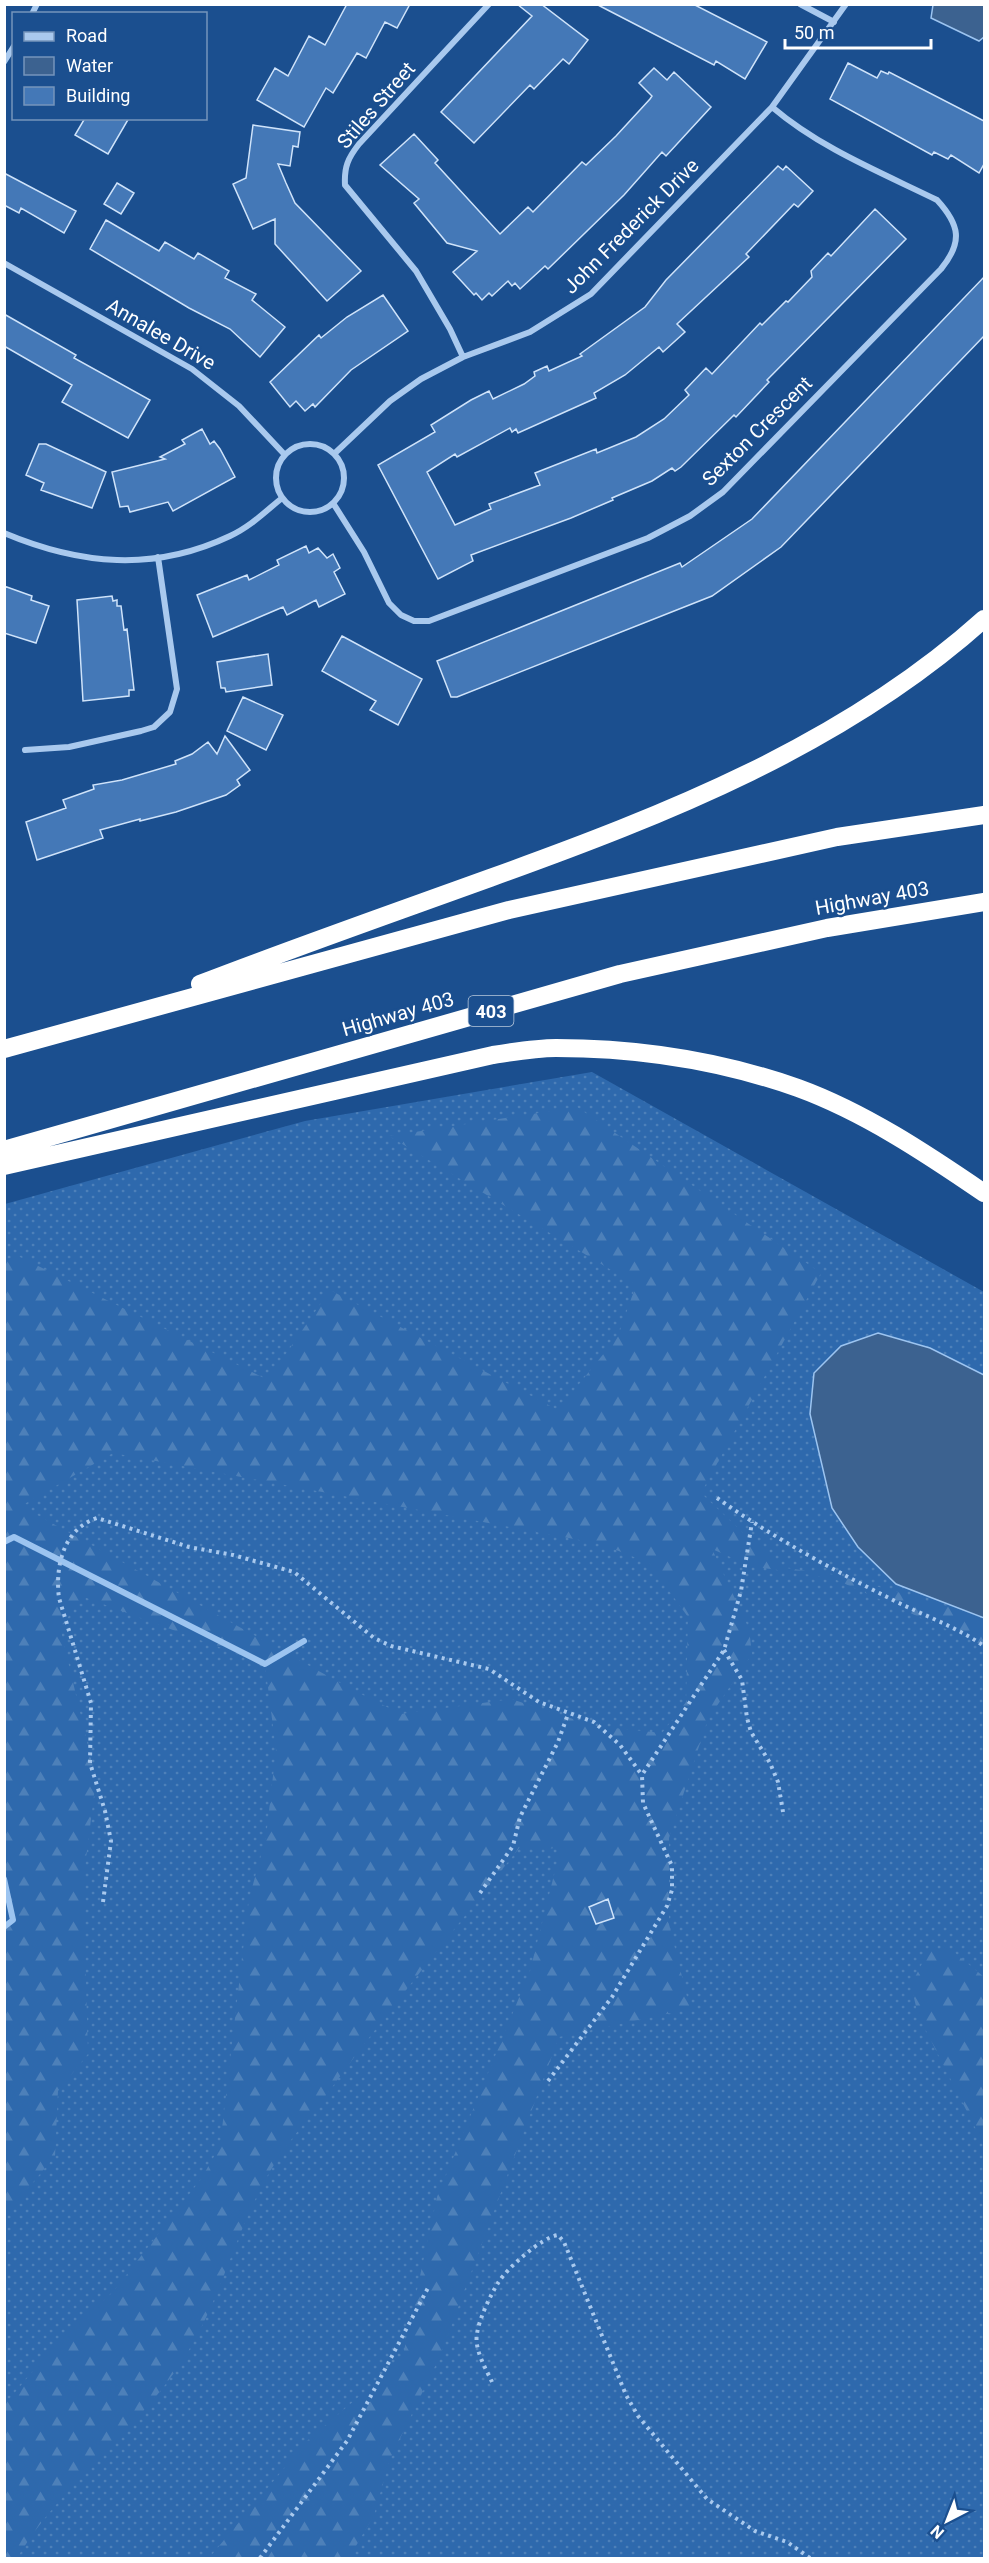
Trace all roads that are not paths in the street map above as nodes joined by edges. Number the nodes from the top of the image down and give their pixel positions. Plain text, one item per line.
1 (489, 4) edge
2 (800, 4) edge
3 (846, 4) edge
4 (834, 22) junction
5 (12, 49) edge
6 (4, 62) edge
7 (772, 107) junction
8 (4, 263) edge
9 (463, 357) junction
10 (334, 454) junction
11 (285, 455) junction
12 (282, 498) junction
13 (333, 503) junction
14 (4, 533) edge
15 (158, 557) junction
16 (984, 619) edge
17 (25, 750) dead end
18 (984, 815) edge
19 (984, 902) edge
20 (100, 1022) junction
21 (4, 1049) edge
22 (4, 1150) edge
23 (4, 1166) edge
24 (984, 1193) edge

1 - 9 street, Stiles Street
2 - 4 street
3 - 4 street, John Frederick Drive
4 - 7 street, John Frederick Drive
5 - 6 street
7 - 9 street, John Frederick Drive
7 - 13 street, Sexton Crescent
8 - 11 street, Annalee Drive
9 - 10 street, John Frederick Drive
10 - 11 street
10 - 13 street
11 - 12 street
12 - 13 street
12 - 15 street
14 - 15 street
15 - 17 street
16 - 20 highway
18 - 20 highway
19 - 22 highway, Highway 403 / 403
20 - 21 highway
23 - 24 highway

